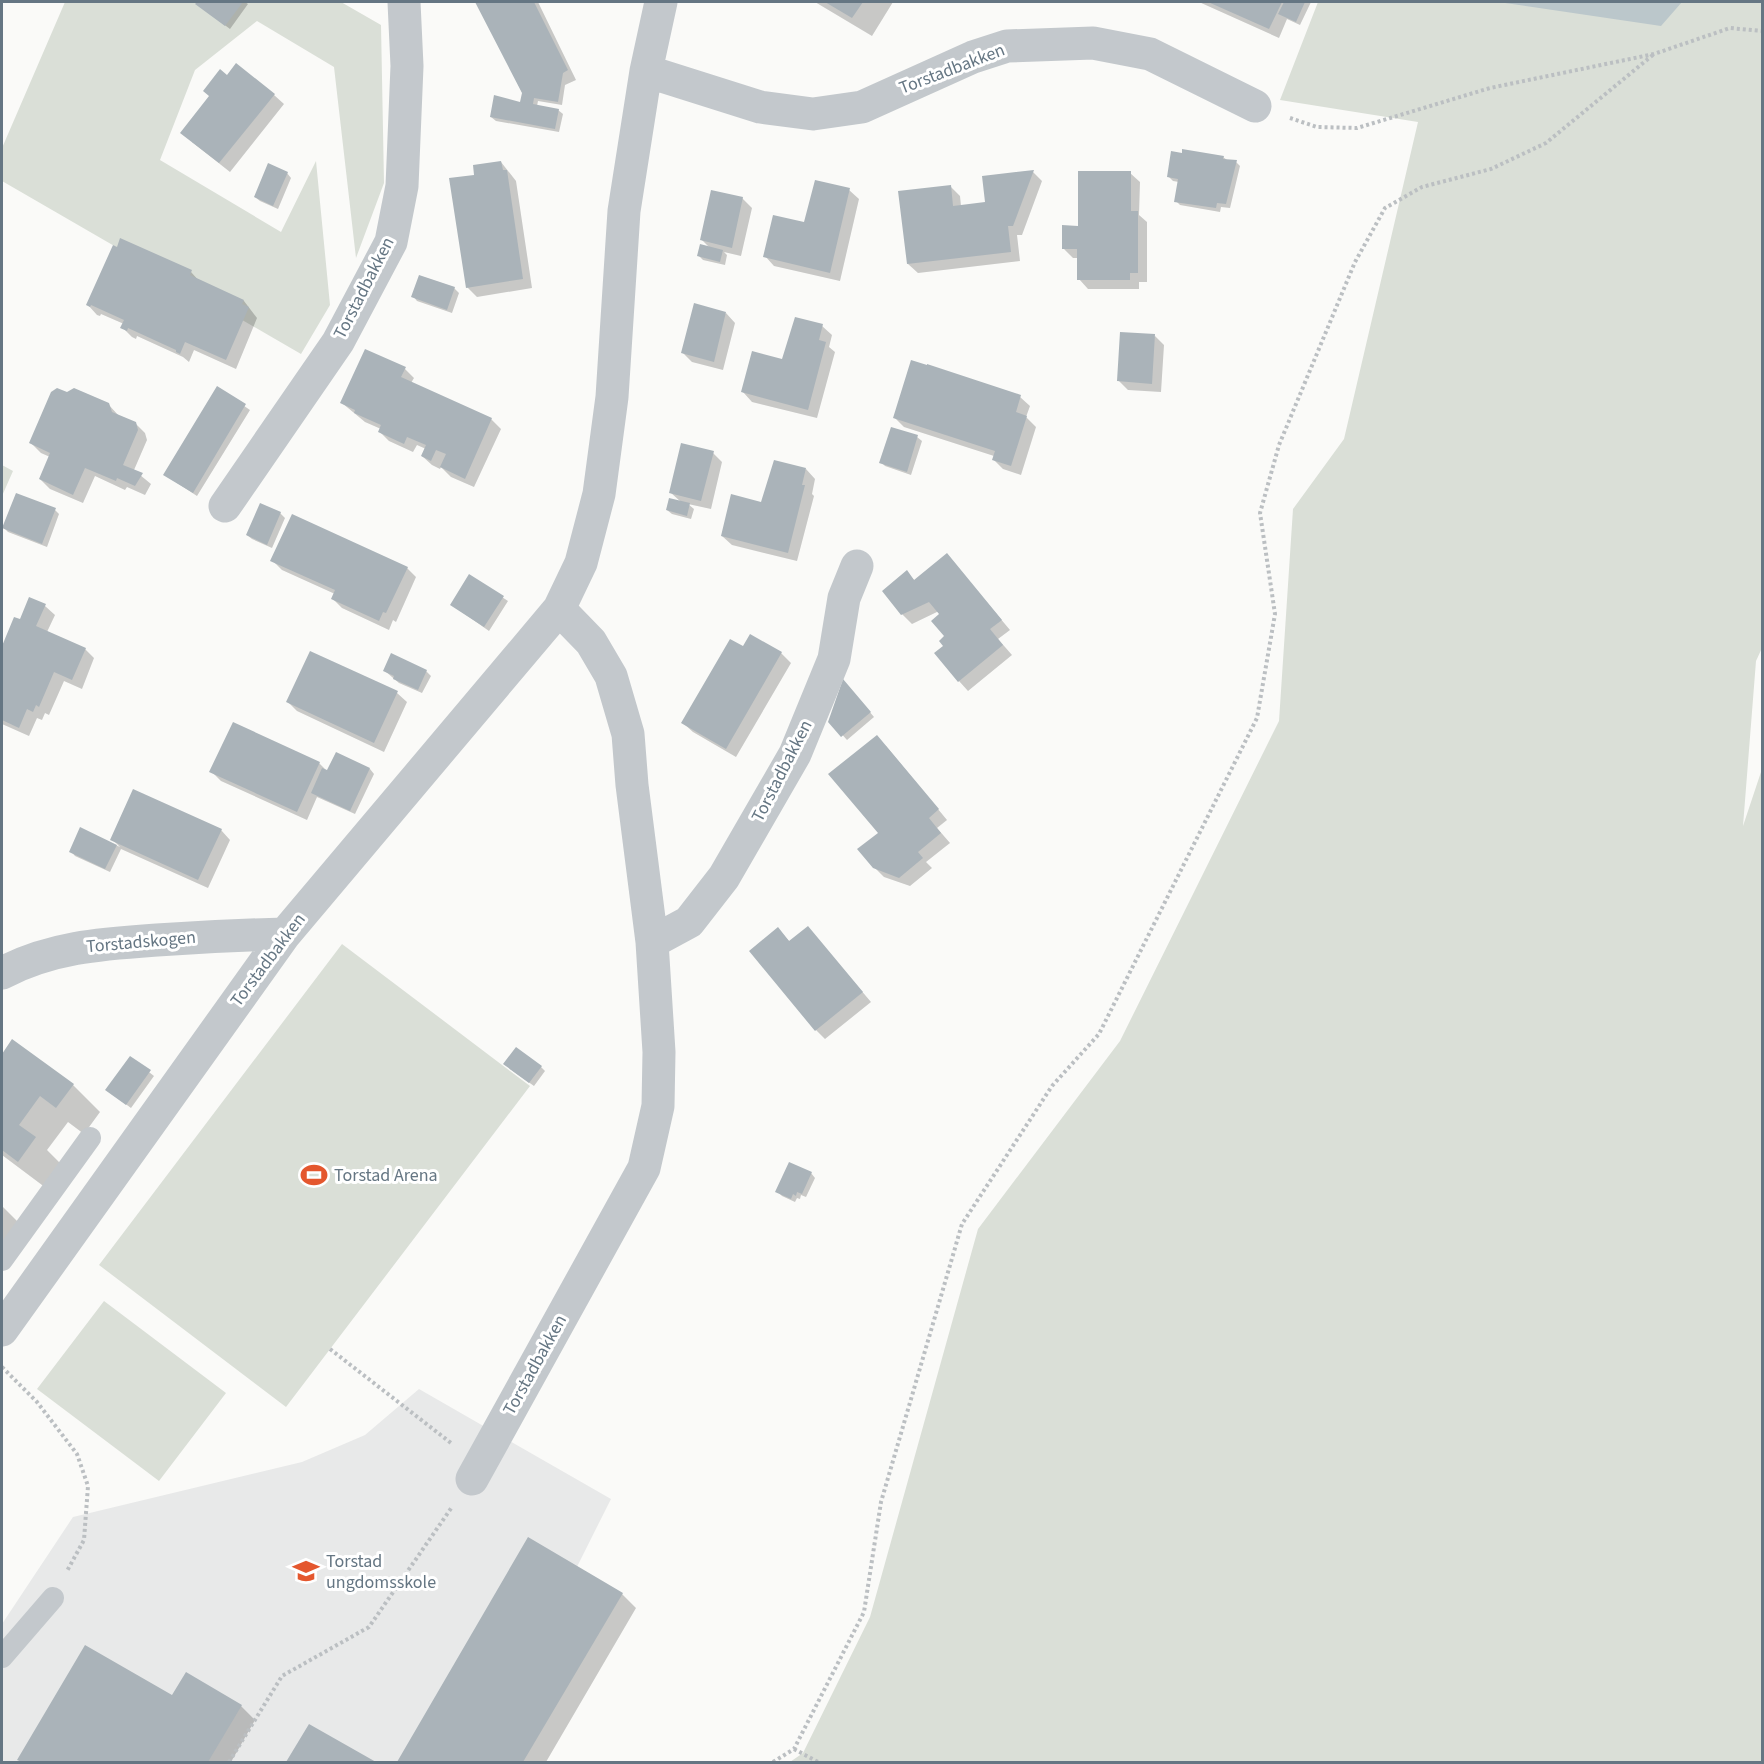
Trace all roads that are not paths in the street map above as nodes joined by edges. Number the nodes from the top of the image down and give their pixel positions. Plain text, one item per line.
1 (404, 2) edge
2 (661, 2) edge
3 (645, 71) junction
4 (1255, 106) road end
5 (225, 506) dead end
6 (857, 566) dead end
7 (559, 609) junction
8 (285, 934) junction
9 (652, 942) junction
10 (2, 973) edge
11 (90, 1138) dead end
12 (2, 1260) edge
13 (2, 1330) edge
14 (476, 1472) road end
15 (53, 1598) road end
16 (2, 1657) edge

1 - 5 street, Torstadbakken
2 - 3 street, Torstadbakken
3 - 4 street, Torstadbakken
3 - 7 street, Torstadbakken
6 - 9 street, Torstadbakken
7 - 8 street, Torstadbakken
7 - 9 street, Torstadbakken
8 - 10 street, Torstadskogen
8 - 13 street, Torstadbakken
9 - 14 street, Torstadbakken
11 - 12 lane
15 - 16 lane

